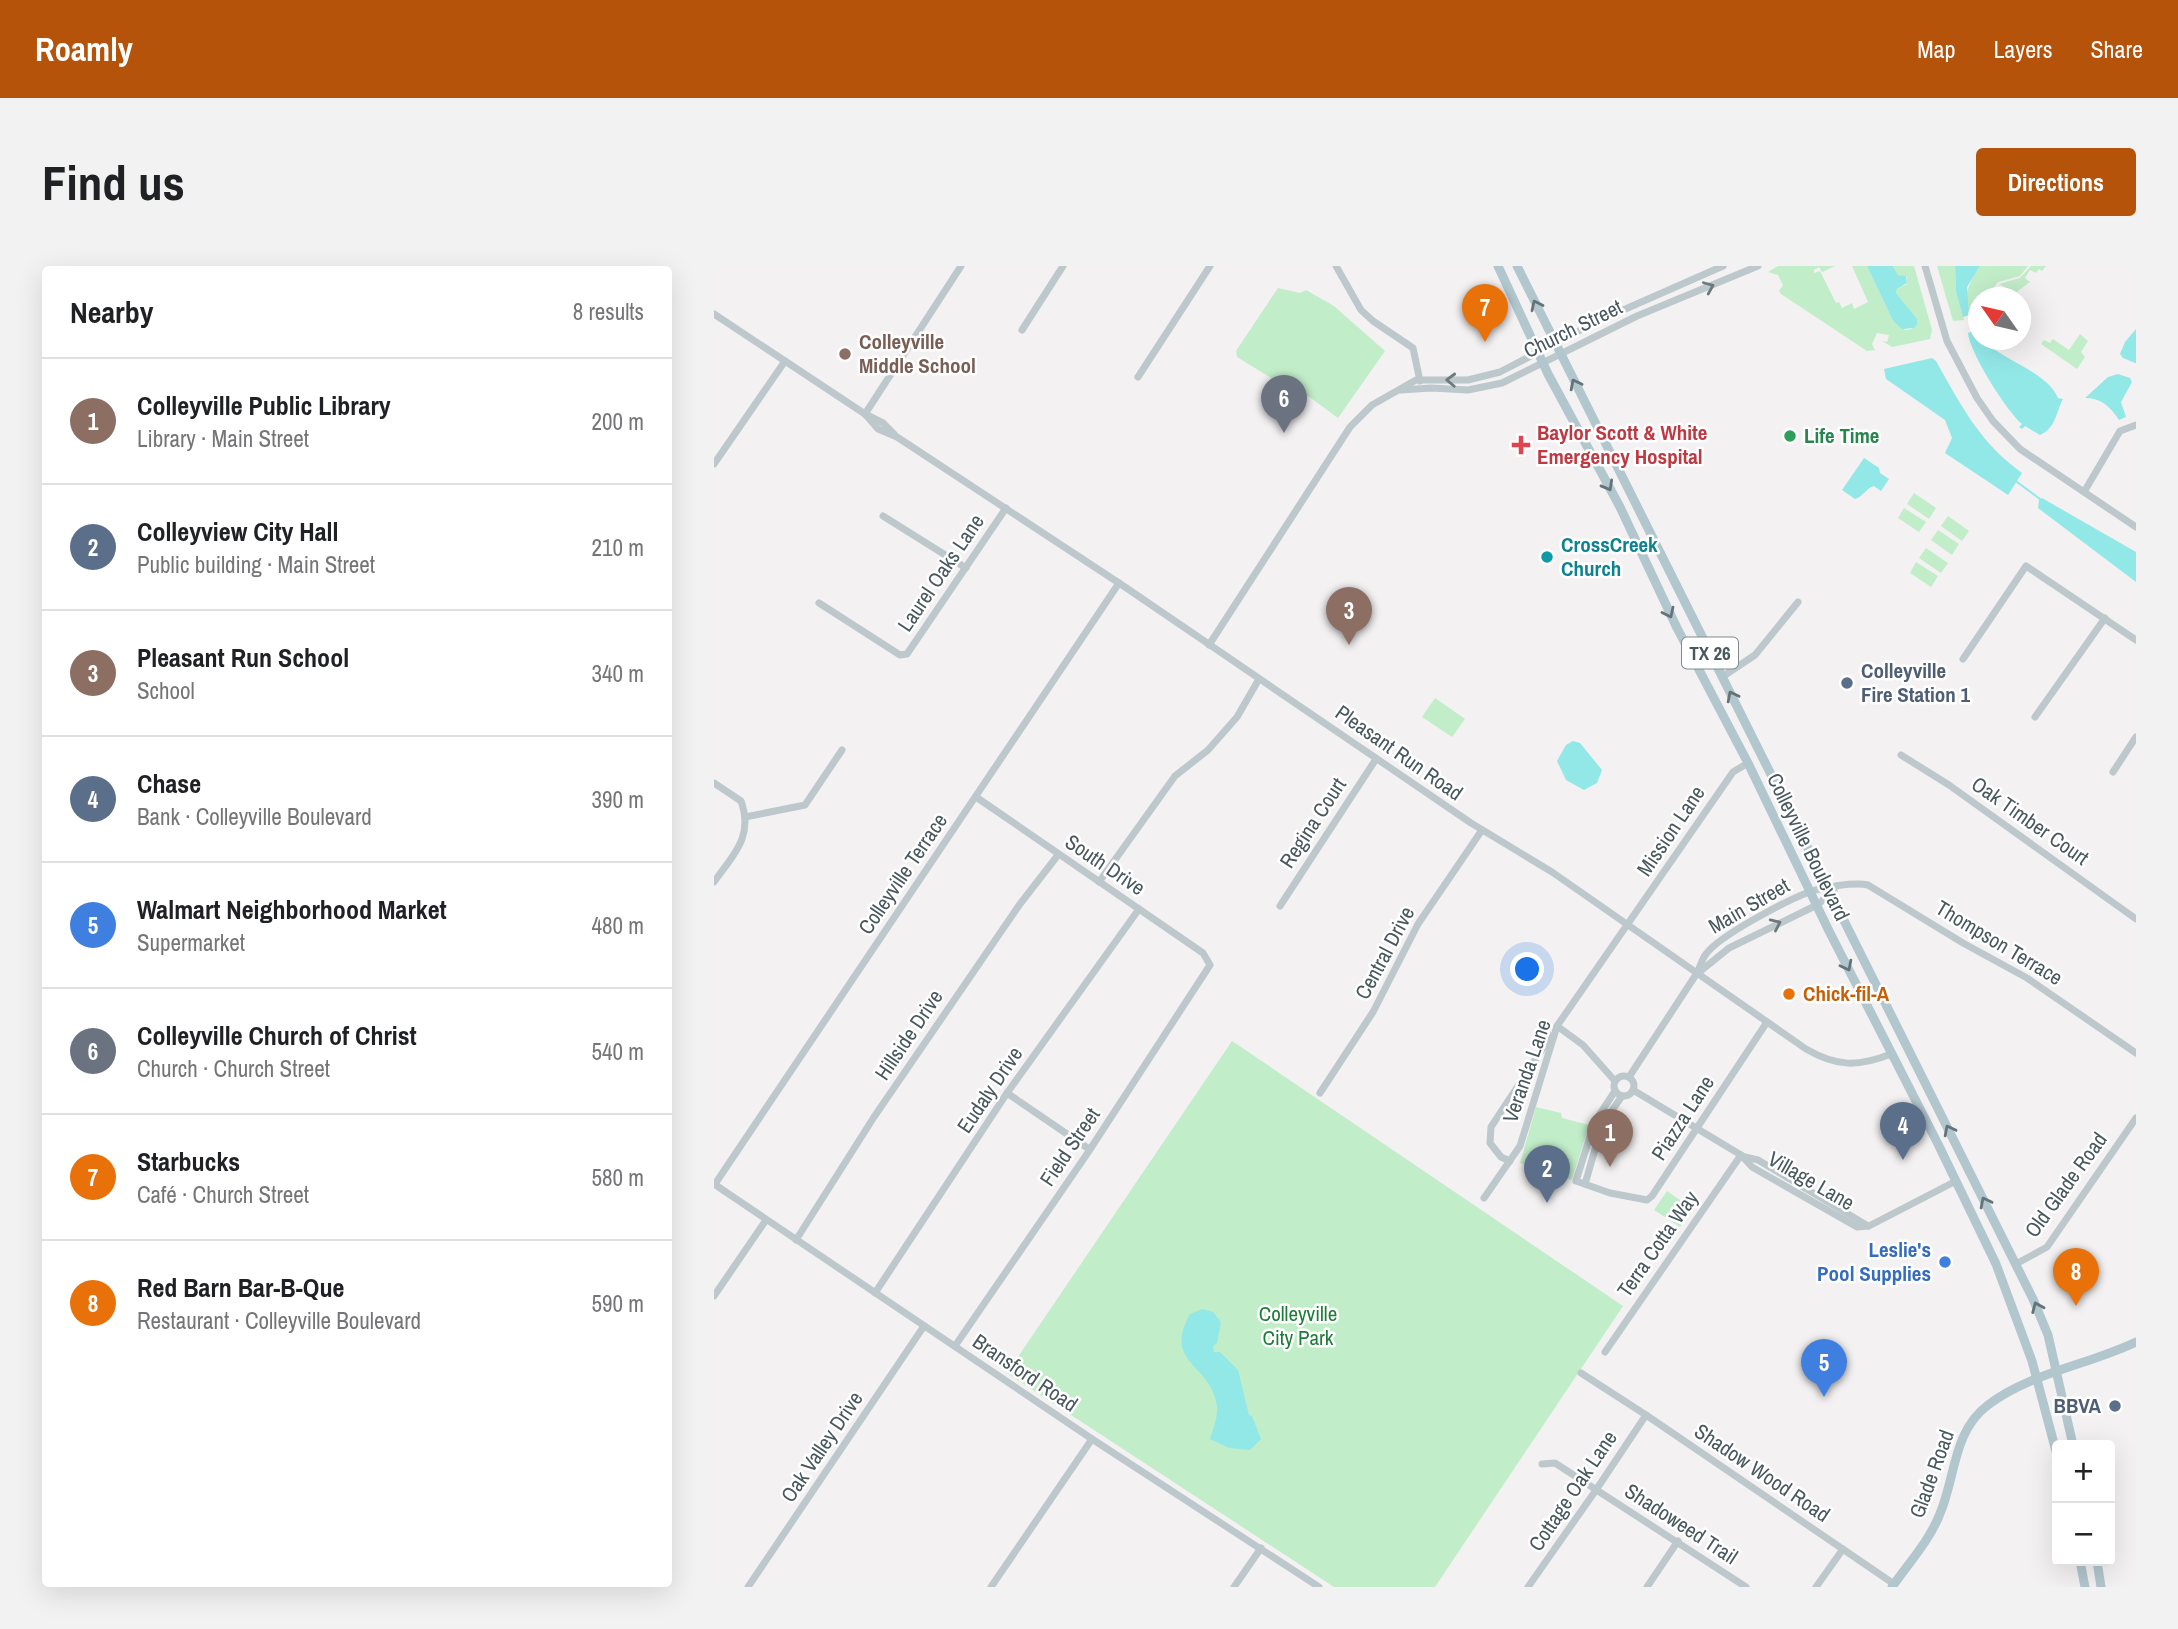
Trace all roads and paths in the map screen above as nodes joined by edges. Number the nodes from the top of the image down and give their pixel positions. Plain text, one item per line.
1 (961, 266) edge
2 (1063, 266) edge
3 (1210, 266) edge
4 (1336, 266) edge
5 (1498, 266) edge
6 (1517, 266) edge
7 (1723, 266) edge
8 (1925, 266) edge
9 (1754, 267) edge
10 (1673, 288) junction
11 (1679, 299) junction
12 (714, 314) edge
13 (1022, 330) dead end
14 (1555, 343) junction
15 (1538, 352) junction
16 (1561, 356) junction
17 (785, 361) junction
18 (1543, 364) junction
19 (1138, 377) dead end
20 (1480, 378) junction
21 (1419, 380) junction
22 (1482, 388) junction
23 (1420, 389) junction
24 (1397, 391) junction
25 (865, 414) junction
26 (2136, 425) edge
27 (714, 464) edge
28 (2084, 492) junction
29 (1006, 508) junction
30 (883, 516) dead end
31 (2136, 527) edge
32 (965, 568) junction
33 (1119, 583) junction
34 (1798, 602) dead end
35 (819, 603) dead end
36 (2105, 618) junction
37 (2136, 640) edge
38 (1209, 645) junction
39 (1963, 659) dead end
40 (1722, 677) junction
41 (1259, 679) junction
42 (1704, 681) junction
43 (2035, 717) dead end
44 (2136, 737) edge
45 (842, 750) dead end
46 (1901, 755) dead end
47 (1763, 757) junction
48 (1376, 759) junction
49 (1748, 763) junction
50 (2113, 772) dead end
51 (714, 783) edge
52 (976, 797) junction
53 (745, 817) junction
54 (1482, 830) junction
55 (1058, 855) junction
56 (714, 882) edge
57 (1099, 882) junction
58 (1832, 890) junction
59 (1811, 892) junction
60 (1817, 905) junction
61 (1280, 906) dead end
62 (1139, 909) junction
63 (2136, 919) edge
64 (1628, 925) junction
65 (1210, 965) joint
66 (1698, 974) junction
67 (1767, 1022) junction
68 (1557, 1026) junction
69 (2136, 1053) edge
70 (1891, 1054) junction
71 (1629, 1077) junction
72 (1615, 1081) junction
73 (1633, 1090) junction
74 (1007, 1093) junction
75 (1320, 1093) dead end
76 (1619, 1093) junction
77 (2136, 1118) edge
78 (1697, 1128) junction
79 (1089, 1149) junction
80 (1741, 1155) junction
81 (1510, 1161) junction
82 (1956, 1181) junction
83 (714, 1184) edge
84 (1585, 1184) junction
85 (1485, 1198) dead end
86 (766, 1220) junction
87 (796, 1240) junction
88 (2016, 1264) junction
89 (874, 1293) junction
90 (714, 1296) edge
91 (924, 1326) junction
92 (2136, 1342) edge
93 (955, 1346) junction
94 (1605, 1352) dead end
95 (1581, 1373) dead end
96 (2056, 1373) junction
97 (2038, 1379) junction
98 (1646, 1415) junction
99 (1091, 1439) junction
100 (2053, 1440) edge
101 (2072, 1440) edge
102 (1542, 1464) dead end
103 (1596, 1490) junction
104 (1678, 1541) junction
105 (1261, 1548) junction
106 (1843, 1549) junction
107 (2081, 1566) edge
108 (2095, 1566) edge
109 (2098, 1566) edge
110 (2082, 1571) junction
111 (1893, 1586) edge
112 (748, 1587) edge
113 (991, 1587) edge
114 (1234, 1587) edge
115 (1320, 1587) edge
116 (1528, 1587) edge
117 (1647, 1587) edge
118 (1746, 1587) edge
119 (1816, 1587) edge
120 (2085, 1587) edge
121 (2101, 1587) edge

1 - 25 street
2 - 13 street
3 - 19 street
4 - 21 street
5 - 15 main road, Colleyville Boulevard / TX 26
14 -> 6 main road, Colleyville Boulevard / TX 26
7 - 10 street, Church Street
8 - 28 street
11 -> 9 street, Church Street
10 - 11 street
10 - 14 street, Church Street
11 - 16 street, Church Street
12 - 17 street, Pleasant Run Road
14 - 15 street, Church Street
14 - 16 main road, Colleyville Boulevard / TX 26
15 - 18 main road, Colleyville Boulevard / TX 26
15 - 20 street, Church Street
16 - 18 street, Church Street
40 -> 16 main road, Colleyville Boulevard / TX 26
17 - 25 street, Pleasant Run Road
17 - 27 street
18 - 22 street, Church Street
18 -> 42 main road, Colleyville Boulevard / TX 26
20 -> 21 street, Church Street
20 - 22 street
21 - 23 street
21 - 24 street, Church Street
22 - 23 street, Church Street
23 - 24 street, Church Street
24 - 38 street, Church Street
25 - 29 street, Pleasant Run Road
26 - 28 street
28 - 31 street
29 - 32 street, Laurel Oaks Lane
29 - 33 street, Pleasant Run Road
30 - 32 street
32 - 35 street, Laurel Oaks Lane
33 - 38 street, Pleasant Run Road
33 - 52 street, Colleyville Terrace
34 - 40 street
36 - 37 street
36 - 39 street
36 - 43 street
38 - 41 street, Pleasant Run Road
40 - 42 main road
47 -> 40 main road, Colleyville Boulevard / TX 26
41 - 48 street, Pleasant Run Road
41 - 57 street
42 - 49 main road, Colleyville Boulevard / TX 26
44 - 50 street
45 - 53 street
46 - 63 street, Oak Timber Court
47 - 49 main road
47 - 58 main road, Colleyville Boulevard / TX 26
48 - 54 street, Pleasant Run Road
48 - 61 street, Regina Court
49 - 59 main road, Colleyville Boulevard / TX 26
49 - 64 street, Mission Lane
51 - 53 street
52 - 55 street, South Drive
52 - 83 street, Colleyville Terrace
53 - 56 street
54 - 64 street, Pleasant Run Road
54 - 75 street, Central Drive
55 - 57 street, South Drive
55 - 87 street, Hillside Drive
57 - 62 street, South Drive
58 - 59 street, Main Street
58 - 60 street, Main Street
58 - 69 street, Thompson Terrace
88 -> 58 main road, Colleyville Boulevard / TX 26
59 - 60 main road, Colleyville Boulevard / TX 26
59 - 66 street, Main Street
66 -> 60 street, Main Street
60 -> 70 main road, Colleyville Boulevard / TX 26
62 - 65 street, South Drive
62 - 74 street, Eudaly Drive
64 - 66 street, Pleasant Run Road
64 - 68 street, Veranda Lane
65 - 79 street, Field Street
66 - 67 street, Pleasant Run Road
66 - 71 street, Main Street
67 - 70 street, Pleasant Run Road
67 - 78 street, Piazza Lane
68 - 72 street
68 - 81 street, Veranda Lane
68 - 81 street
70 - 82 main road, Colleyville Boulevard / TX 26
71 - 72 street
71 - 73 street
72 - 76 street
73 - 76 street
73 - 78 street, Village Lane
74 - 79 street
74 - 89 street, Eudaly Drive
76 - 84 street
76 - 84 street
77 - 88 street, Old Glade Road
78 - 80 street, Village Lane
78 - 84 street, Piazza Lane
79 - 93 street, Field Street
80 - 82 street, Village Lane
80 - 94 street, Terra Cotta Way
81 - 85 street, Veranda Lane
82 - 97 main road, Colleyville Boulevard / TX 26
83 - 86 street, Bransford Road
86 - 87 street, Bransford Road
86 - 90 street
87 - 89 street, Bransford Road
96 -> 88 main road, Colleyville Boulevard / TX 26
89 - 91 street, Bransford Road
91 - 93 street, Bransford Road
91 - 112 street, Oak Valley Drive
92 - 96 main road, Glade Road
93 - 99 street, Bransford Road
95 - 98 street, Shadow Wood Road
96 - 97 main road, Glade Road
96 - 101 main road, Colleyville Boulevard / TX 26
97 - 100 main road, Colleyville Boulevard / TX 26
97 - 111 main road, Glade Road
98 - 103 street, Cottage Oak Lane
98 - 106 street, Shadow Wood Road
99 - 105 street, Bransford Road
99 - 113 street
102 - 103 street, Shadoweed Trail
103 - 104 street, Shadoweed Trail
103 - 116 street, Cottage Oak Lane
104 - 117 street
104 - 118 street, Shadoweed Trail
105 - 114 street
105 - 115 street, Bransford Road
106 - 111 street, Shadow Wood Road
106 - 119 street
107 - 110 main road
108 - 110 main road
109 - 121 main road
110 - 120 main road

